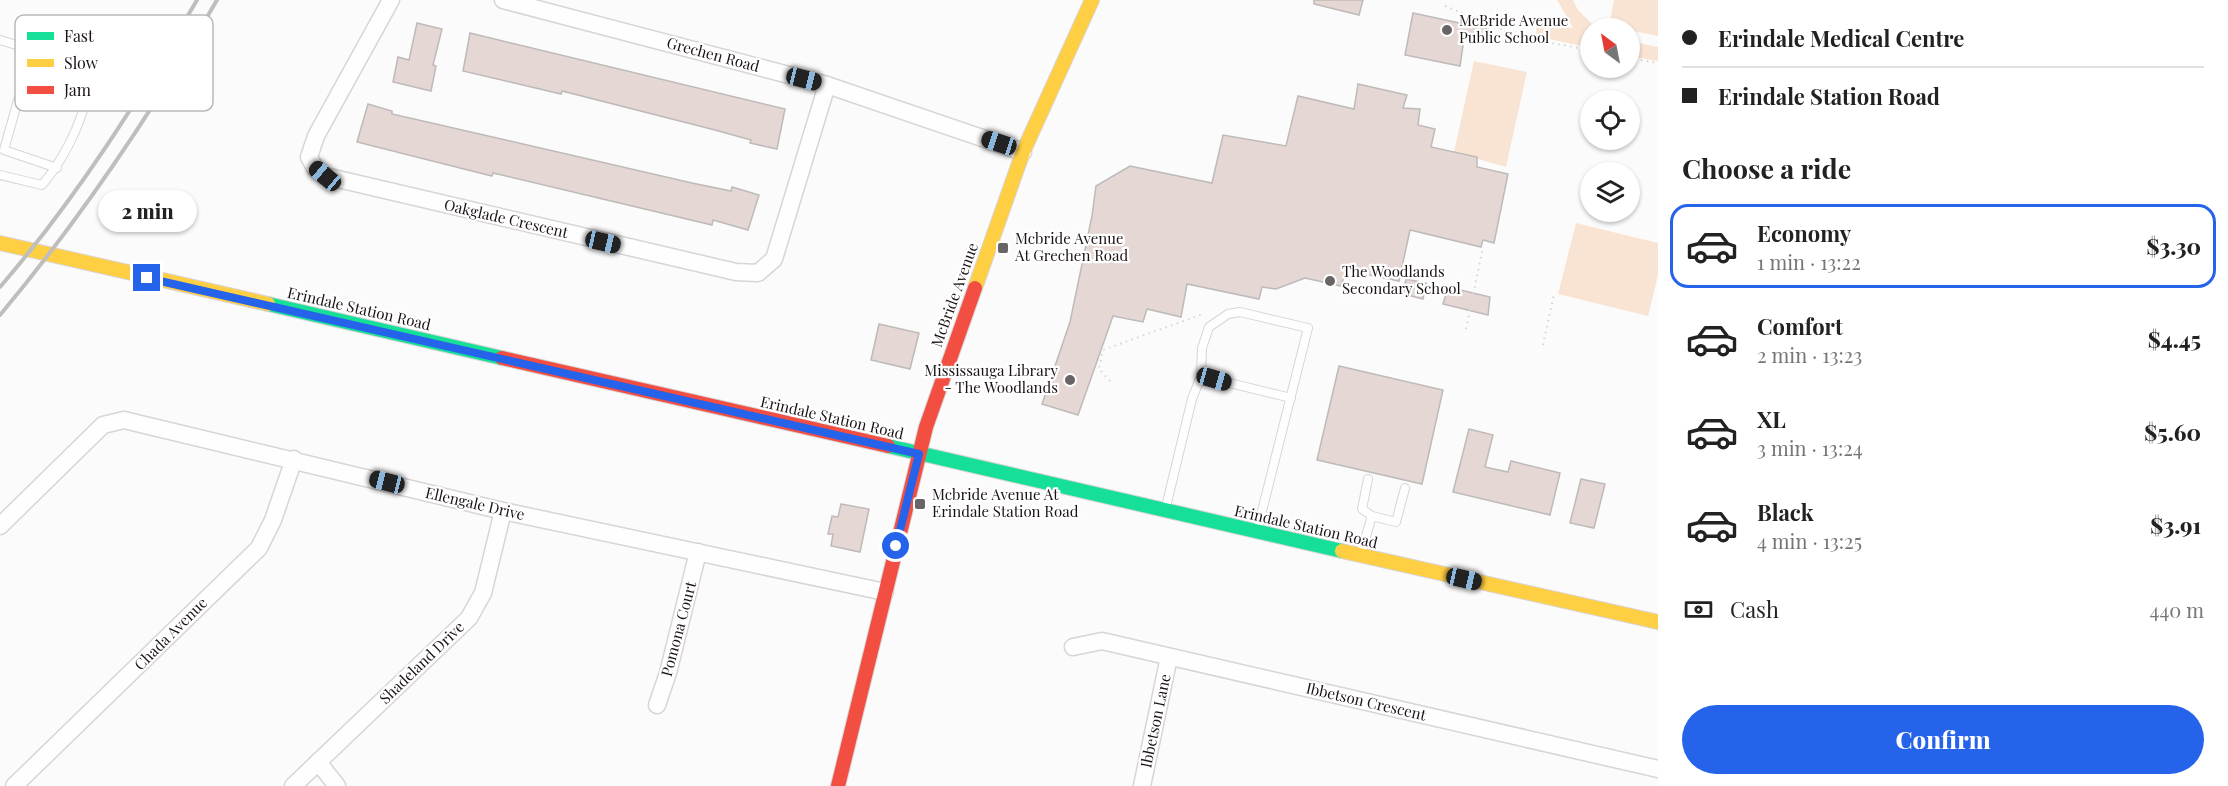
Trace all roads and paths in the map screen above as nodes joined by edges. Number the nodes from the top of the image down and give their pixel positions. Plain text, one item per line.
1 (391, 0) edge
2 (503, 0) edge
3 (1092, 0) edge
4 (1445, 6) dead end
5 (0, 40) edge
6 (15, 45) edge
7 (1580, 48) edge
8 (1640, 60) edge
9 (1658, 63) edge
10 (827, 85) junction
11 (15, 111) edge
12 (83, 111) edge
13 (1023, 152) junction
14 (57, 168) junction
15 (0, 175) edge
16 (0, 243) edge
17 (1483, 247) dead end
18 (1554, 294) dead end
19 (1203, 314) dead end
20 (1466, 329) dead end
21 (1543, 345) dead end
22 (1201, 375) junction
23 (1110, 381) dead end
24 (1291, 398) junction
25 (919, 454) junction
26 (294, 459) junction
27 (1368, 479) dead end
28 (1405, 488) dead end
29 (503, 511) junction
30 (1165, 512) junction
31 (1372, 516) junction
32 (0, 526) edge
33 (1256, 533) junction
34 (698, 552) junction
35 (1360, 556) junction
36 (885, 592) junction
37 (1658, 622) edge
38 (1074, 647) dead end
39 (1170, 657) junction
40 (657, 705) dead end
41 (318, 762) junction
42 (1658, 769) edge
43 (14, 786) edge
44 (293, 786) edge
45 (337, 786) edge
46 (838, 786) edge
47 (1142, 786) edge

1 - 10 street, Oakglade Crescent
2 - 10 street, Grechen Road
3 - 13 street, McBride Avenue
4 - 7 path
5 - 6 lane
8 - 9 path
10 - 13 street, Grechen Road
11 - 14 lane
12 - 14 lane
13 - 25 street, McBride Avenue
14 - 15 lane
16 - 25 street, Erindale Station Road
17 - 20 path
18 - 21 path
19 - 23 path
22 - 24 lane
22 - 24 lane
22 - 30 lane
24 - 33 lane
25 - 30 street, Erindale Station Road
25 - 36 street, McBride Avenue
26 - 29 street, Ellengale Drive
26 - 32 street, Ellengale Drive
26 - 43 street, Chada Avenue
27 - 31 lane
28 - 31 lane
29 - 34 street, Ellengale Drive
29 - 41 street, Shadeland Drive
30 - 33 street, Erindale Station Road
31 - 35 lane
33 - 35 street, Erindale Station Road
34 - 36 street, Ellengale Drive
34 - 40 street, Pomona Court
35 - 37 street, Erindale Station Road
36 - 46 street, McBride Avenue
38 - 39 street, Ibbetson Crescent
39 - 42 street, Ibbetson Crescent
39 - 47 street, Ibbetson Lane
41 - 44 street, Shadeland Drive
41 - 45 street

